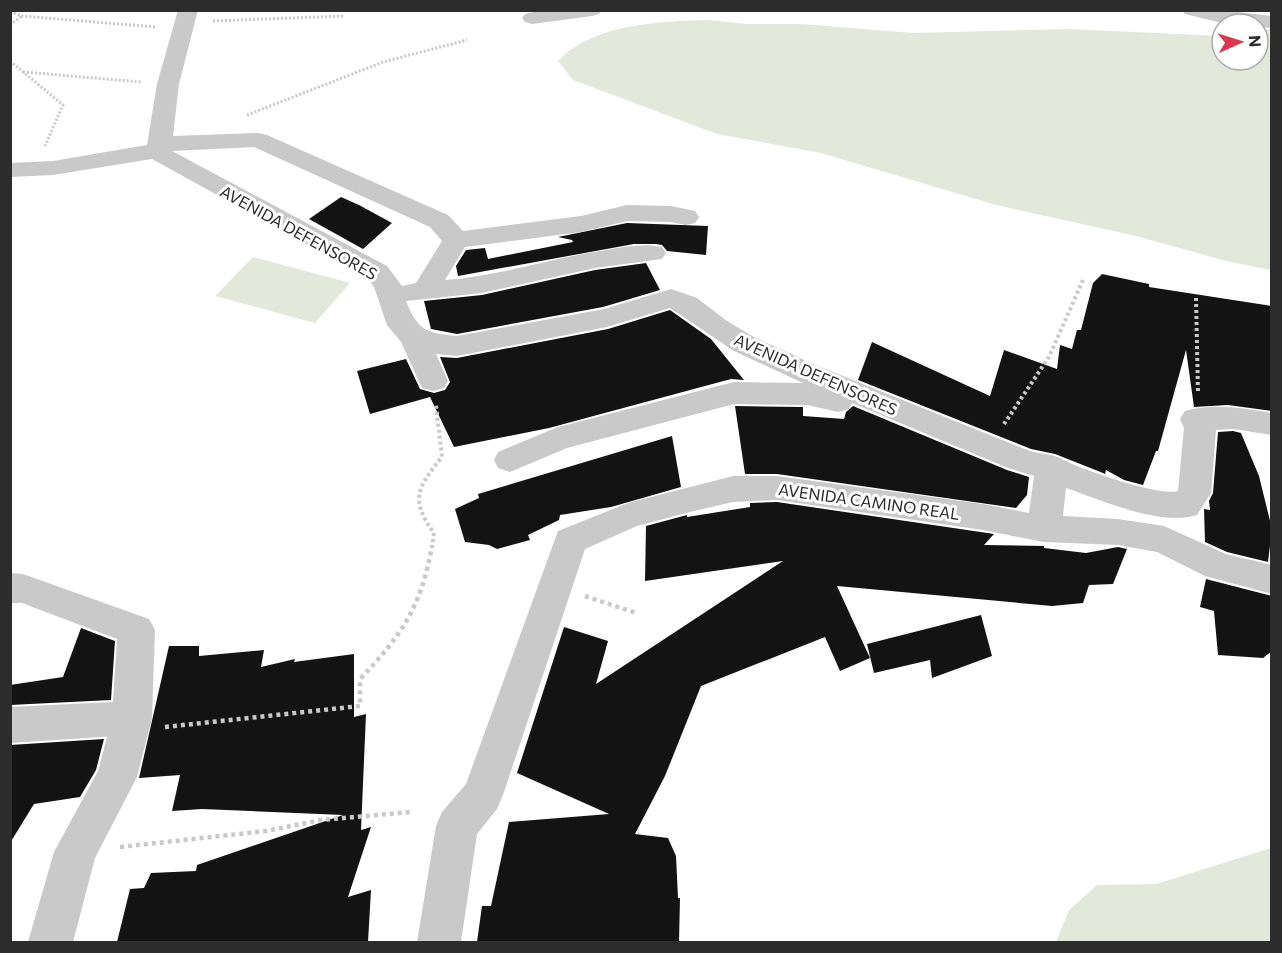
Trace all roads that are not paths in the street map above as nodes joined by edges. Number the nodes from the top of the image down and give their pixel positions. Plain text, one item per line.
1 (592, 10) edge
2 (1192, 10) edge
3 (532, 18) dead end
4 (186, 21) edge
5 (1272, 22) edge
6 (158, 148) junction
7 (22, 170) edge
8 (686, 217) dead end
9 (456, 240) junction
10 (652, 253) dead end
11 (425, 291) junction
12 (390, 297) junction
13 (414, 337) junction
14 (433, 381) road end
15 (930, 424) junction
16 (1272, 424) edge
17 (510, 460) dead end
18 (1052, 468) junction
19 (1044, 529) junction
20 (1272, 580) edge
21 (10, 588) edge
22 (132, 718) junction
23 (10, 725) edge
24 (51, 942) edge
25 (439, 942) edge

1 - 3 street
2 - 5 street
4 - 6 street
6 - 7 street
6 - 9 street
6 - 12 street, AVENIDA DEFENSORES
8 - 9 street
9 - 11 street
10 - 11 street
11 - 12 street
12 - 13 street, AVENIDA DEFENSORES
13 - 14 street
13 - 15 street, AVENIDA DEFENSORES
15 - 17 street
15 - 18 street, AVENIDA DEFENSORES
16 - 18 street, AVENIDA DEFENSORES
18 - 19 street
19 - 20 street, AVENIDA CAMINO REAL
19 - 25 street, AVENIDA CAMINO REAL
21 - 22 street
22 - 23 street
22 - 24 street

